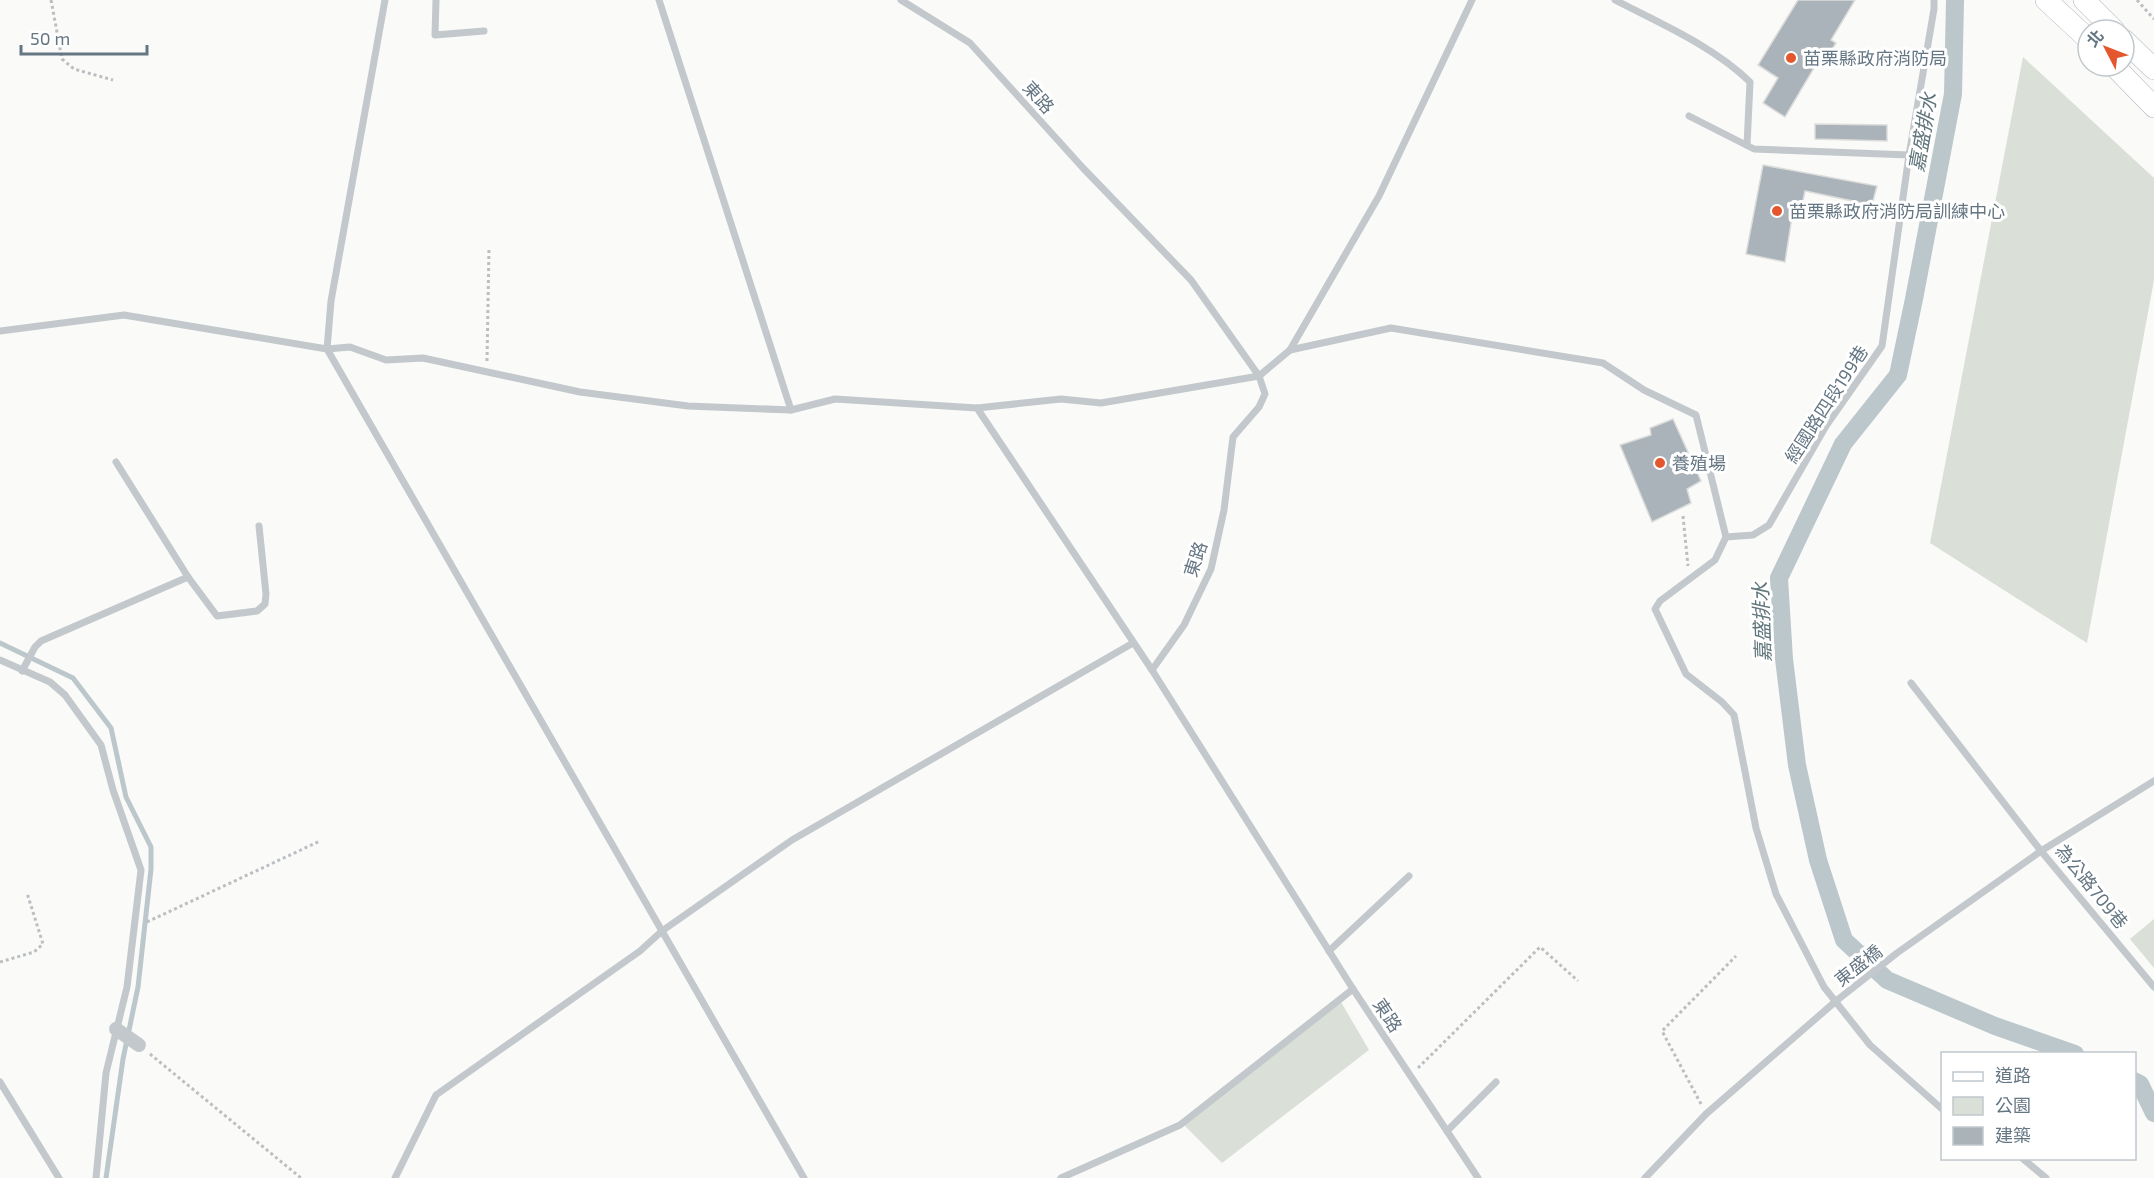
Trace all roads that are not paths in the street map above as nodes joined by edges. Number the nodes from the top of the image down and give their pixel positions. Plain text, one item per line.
1 (385, 0) edge
2 (436, 0) edge
3 (659, 0) edge
4 (901, 0) edge
5 (1473, 0) edge
6 (1615, 0) edge
7 (1934, 0) edge
8 (2046, 0) edge
9 (2084, 0) edge
10 (2102, 18) edge
11 (2076, 28) edge
12 (484, 31) dead end
13 (2136, 52) edge
14 (2154, 69) edge
15 (2126, 78) edge
16 (2154, 106) edge
17 (1689, 116) dead end
18 (1747, 145) junction
19 (1909, 155) junction
20 (0, 331) edge
21 (327, 349) junction
22 (1290, 350) junction
23 (1259, 376) junction
24 (976, 408) junction
25 (791, 410) junction
26 (116, 462) dead end
27 (259, 526) dead end
28 (1726, 537) junction
29 (189, 577) junction
30 (1133, 642) junction
31 (0, 660) edge
32 (1152, 670) junction
33 (22, 671) junction
34 (1911, 683) dead end
35 (2154, 781) edge
36 (2041, 850) junction
37 (1409, 876) dead end
38 (662, 931) junction
39 (1329, 951) junction
40 (2154, 987) edge
41 (1353, 989) junction
42 (1836, 1001) junction
43 (116, 1029) junction
44 (139, 1045) road end
45 (0, 1082) edge
46 (1496, 1082) dead end
47 (1941, 1108) edge
48 (1447, 1131) junction
49 (2024, 1160) edge
50 (59, 1178) edge
51 (96, 1178) edge
52 (395, 1178) edge
53 (804, 1178) edge
54 (1061, 1178) edge
55 (1478, 1178) edge
56 (1645, 1178) edge
57 (2046, 1178) edge

1 - 21 lane
2 - 12 lane
3 - 25 lane
4 - 23 lane, 東路
5 - 22 lane
6 - 18 lane
7 - 19 lane, 經國路四段199巷
8 - 11 main road
9 - 10 main road
13 - 14 main road
15 - 16 main road
17 - 18 lane
18 - 19 lane
19 - 28 lane, 經國路四段199巷
20 - 21 lane
21 - 25 lane
21 - 38 lane
22 - 23 lane
22 - 28 lane
23 - 24 lane
23 - 32 lane, 東路
24 - 25 lane
24 - 30 lane
26 - 29 lane
27 - 29 lane
28 - 42 lane
29 - 33 lane
30 - 32 lane
30 - 38 lane
31 - 33 lane
32 - 39 lane, 東路
33 - 43 lane
34 - 36 lane
35 - 36 lane, 為公路709巷
36 - 40 lane, 為公路709巷
36 - 42 lane, 東盛橋
37 - 39 lane
38 - 52 lane
38 - 53 lane
39 - 41 lane, 東路
41 - 48 lane, 東路
41 - 54 lane
42 - 47 lane
42 - 56 lane, 東盛橋
43 - 44 street
43 - 51 lane
45 - 50 lane
46 - 48 lane
48 - 55 lane, 東路
49 - 57 lane

